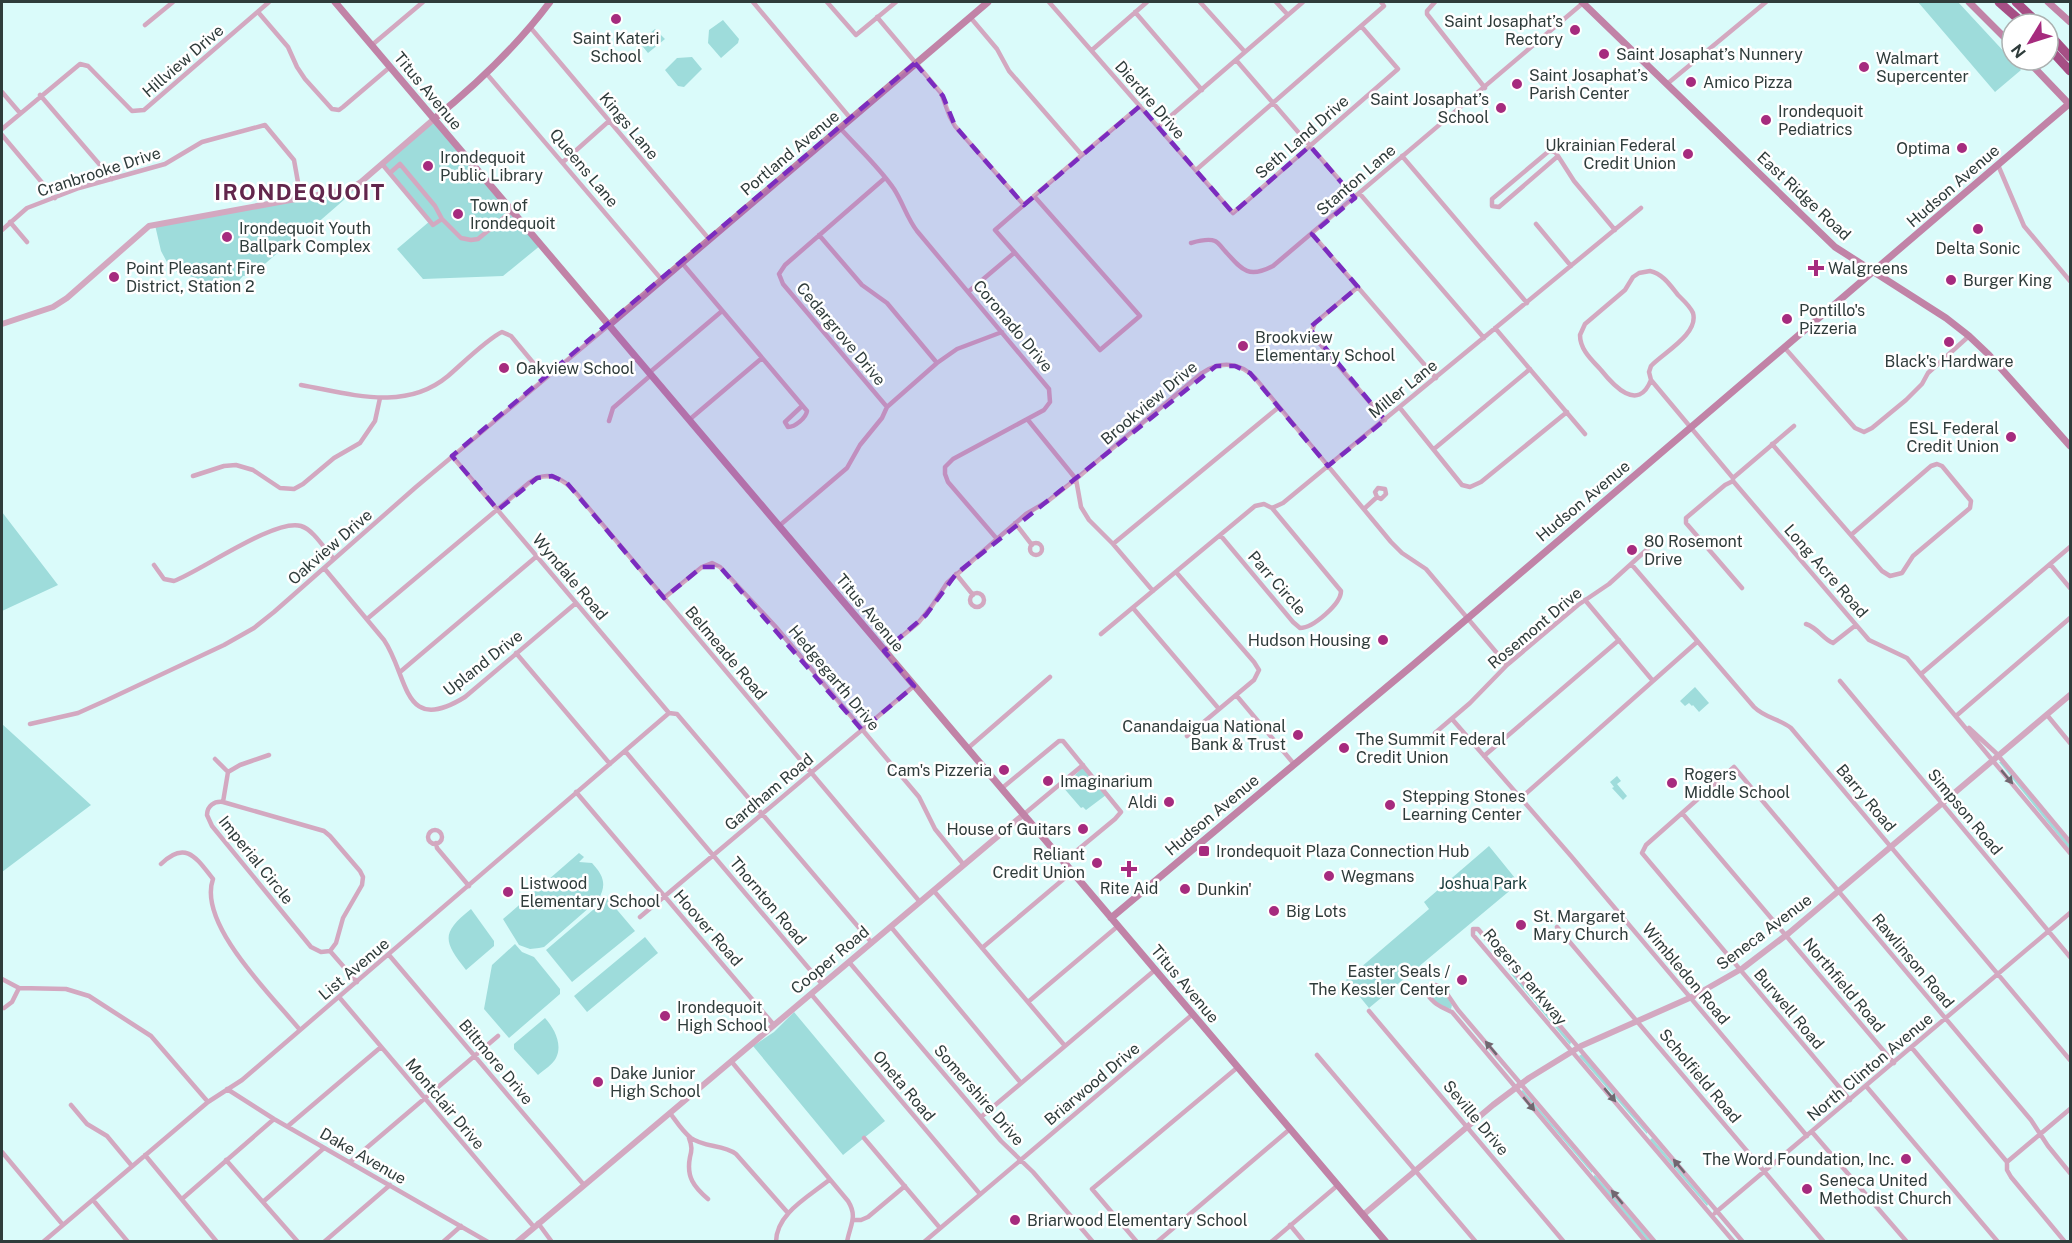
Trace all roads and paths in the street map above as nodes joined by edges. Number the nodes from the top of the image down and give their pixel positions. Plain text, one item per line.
1 (173, 2) edge
2 (269, 2) edge
3 (423, 2) edge
4 (550, 2) edge
5 (753, 2) edge
6 (827, 2) edge
7 (896, 2) edge
8 (988, 2) edge
9 (1049, 2) edge
10 (1147, 2) edge
11 (1200, 2) edge
12 (1276, 2) edge
13 (1303, 2) edge
14 (1435, 2) edge
15 (1583, 2) edge
16 (1766, 2) edge
17 (1969, 2) edge
18 (1999, 2) edge
19 (2048, 2) edge
20 (339, 3) edge
21 (1382, 4) edge
22 (258, 12) junction
23 (1135, 12) junction
24 (2011, 12) edge
25 (1288, 15) junction
26 (877, 17) junction
27 (970, 17) junction
28 (2070, 22) edge
29 (145, 26) dead end
30 (1361, 26) junction
31 (530, 27) junction
32 (2000, 33) edge
33 (372, 45) junction
34 (1092, 50) junction
35 (1245, 52) junction
36 (1236, 60) junction
37 (915, 63) junction
38 (390, 67) junction
39 (2039, 72) edge
40 (486, 73) junction
41 (1667, 84) junction
42 (1485, 88) junction
43 (1202, 90) junction
44 (2, 92) edge
45 (40, 95) junction
46 (1273, 103) junction
47 (2070, 104) edge
48 (1140, 106) junction
49 (20, 113) junction
50 (851, 118) junction
51 (434, 119) junction
52 (609, 121) junction
53 (840, 128) junction
54 (1158, 128) junction
55 (2, 129) edge
56 (2, 135) edge
57 (1310, 146) junction
58 (1083, 155) junction
59 (1402, 156) junction
60 (1558, 156) junction
61 (563, 162) junction
62 (382, 164) junction
63 (1998, 165) junction
64 (1196, 170) junction
65 (390, 173) junction
66 (885, 178) junction
67 (112, 179) junction
68 (1360, 194) junction
69 (1034, 196) junction
70 (55, 198) junction
71 (1355, 198) junction
72 (302, 199) junction
73 (1024, 205) junction
74 (1641, 208) dead end
75 (512, 211) junction
76 (1233, 213) joint
77 (442, 219) junction
78 (2, 220) edge
79 (9, 224) junction
80 (1536, 224) dead end
81 (2, 230) edge
82 (1615, 230) junction
83 (1312, 234) junction
84 (819, 235) junction
85 (709, 239) junction
86 (27, 242) dead end
87 (1191, 243) dead end
88 (1014, 253) junction
89 (682, 263) junction
90 (1571, 266) junction
91 (1874, 271) junction
92 (662, 280) junction
93 (2070, 281) edge
94 (1358, 287) junction
95 (968, 292) junction
96 (1527, 303) junction
97 (722, 311) junction
98 (2, 324) edge
99 (609, 325) junction
100 (1495, 328) junction
101 (1002, 332) junction
102 (1969, 336) junction
103 (1484, 338) junction
104 (1784, 347) junction
105 (762, 358) junction
106 (937, 363) junction
107 (1530, 369) junction
108 (650, 374) junction
109 (545, 377) junction
110 (1436, 378) junction
111 (1651, 380) junction
112 (301, 385) dead end
113 (380, 398) junction
114 (802, 406) junction
115 (887, 407) junction
116 (1279, 407) junction
117 (1400, 408) junction
118 (1567, 412) junction
119 (689, 420) junction
120 (1028, 420) junction
121 (1385, 420) junction
122 (609, 421) dead end
123 (1794, 426) dead end
124 (1691, 428) junction
125 (1585, 434) dead end
126 (1772, 444) junction
127 (2070, 446) edge
128 (1434, 449) junction
129 (452, 456) junction
130 (1328, 466) junction
131 (193, 476) dead end
132 (1076, 479) junction
133 (1733, 480) junction
134 (1377, 497) dead end
135 (1272, 507) junction
136 (1364, 509) junction
137 (498, 510) junction
138 (1015, 523) junction
139 (779, 526) junction
140 (1851, 535) junction
141 (1221, 536) junction
142 (997, 538) junction
143 (1113, 544) junction
144 (1653, 544) dead end
145 (1032, 545) dead end
146 (2070, 546) edge
147 (537, 556) junction
148 (334, 559) junction
149 (2050, 564) junction
150 (154, 565) dead end
151 (1632, 565) junction
152 (324, 568) junction
153 (1176, 572) junction
154 (956, 574) junction
155 (1742, 588) dead end
156 (2070, 588) edge
157 (1153, 591) junction
158 (973, 595) dead end
159 (664, 598) junction
160 (1585, 600) junction
161 (576, 603) junction
162 (1133, 608) junction
163 (1467, 618) junction
164 (2070, 618) edge
165 (367, 620) junction
166 (1806, 624) dead end
167 (1856, 625) junction
168 (1101, 634) dead end
169 (1619, 640) junction
170 (1697, 642) junction
171 (884, 651) junction
172 (516, 654) junction
173 (1507, 665) junction
174 (400, 672) junction
175 (1921, 674) junction
176 (1050, 677) dead end
177 (1653, 681) junction
178 (1840, 681) dead end
179 (914, 686) junction
180 (1236, 695) junction
181 (2070, 696) edge
182 (1219, 709) junction
183 (669, 713) junction
184 (2047, 715) junction
185 (1956, 716) junction
186 (1452, 719) junction
187 (30, 724) dead end
188 (862, 730) junction
189 (1435, 733) dead end
190 (1187, 736) dead end
191 (2070, 743) edge
192 (967, 749) junction
193 (625, 751) junction
194 (269, 755) dead end
195 (1484, 756) junction
196 (215, 759) dead end
197 (1997, 759) junction
198 (610, 764) junction
199 (1294, 764) junction
200 (1083, 765) junction
201 (228, 772) junction
202 (812, 773) junction
203 (1001, 789) junction
204 (576, 792) junction
205 (1521, 798) junction
206 (223, 802) junction
207 (1943, 804) junction
208 (1682, 813) junction
209 (762, 814) junction
210 (1023, 815) junction
211 (2070, 842) edge
212 (436, 843) dead end
213 (1891, 848) junction
214 (2070, 853) edge
215 (714, 855) junction
216 (1063, 862) junction
217 (161, 864) dead end
218 (964, 865) junction
219 (1072, 872) junction
220 (469, 886) junction
221 (934, 891) junction
222 (1839, 892) junction
223 (664, 896) junction
224 (920, 902) junction
225 (2070, 913) edge
226 (640, 917) dead end
227 (1111, 918) junction
228 (1118, 926) junction
229 (891, 927) junction
230 (1557, 927) dead end
231 (2049, 931) junction
232 (1786, 936) junction
233 (872, 943) junction
234 (982, 948) junction
235 (330, 951) junction
236 (389, 955) junction
237 (2070, 957) edge
238 (849, 962) junction
239 (1155, 970) junction
240 (1740, 970) junction
241 (1998, 974) junction
242 (2, 979) edge
243 (357, 982) junction
244 (822, 984) junction
245 (19, 988) junction
246 (811, 994) junction
247 (339, 997) junction
248 (1690, 998) junction
249 (1028, 1002) junction
250 (4, 1008) dead end
251 (1458, 1010) junction
252 (1369, 1011) dead end
253 (1193, 1014) junction
254 (1453, 1014) junction
255 (1946, 1019) junction
256 (1637, 1021) junction
257 (774, 1025) junction
258 (300, 1030) junction
259 (498, 1036) dead end
260 (1065, 1046) junction
261 (381, 1047) junction
262 (1912, 1048) junction
263 (1575, 1049) junction
264 (1317, 1055) dead end
265 (475, 1056) junction
266 (2070, 1060) edge
267 (731, 1061) junction
268 (1894, 1063) junction
269 (1238, 1067) junction
270 (1021, 1083) junction
271 (1518, 1085) junction
272 (1866, 1086) junction
273 (227, 1089) junction
274 (424, 1099) junction
275 (1850, 1100) junction
276 (208, 1102) junction
277 (71, 1105) dead end
278 (2070, 1108) edge
279 (670, 1113) junction
280 (981, 1117) junction
281 (274, 1119) junction
282 (288, 1126) junction
283 (1467, 1127) junction
284 (1290, 1129) junction
285 (1812, 1132) junction
286 (1651, 1134) junction
287 (2040, 1134) junction
288 (688, 1136) junction
289 (1807, 1136) junction
290 (864, 1138) dead end
291 (1646, 1138) junction
292 (324, 1148) junction
293 (2, 1152) edge
294 (145, 1155) junction
295 (226, 1160) junction
296 (1021, 1161) junction
297 (350, 1162) junction
298 (2007, 1162) junction
299 (132, 1166) junction
300 (1416, 1170) junction
301 (1764, 1171) junction
302 (1595, 1172) junction
303 (2070, 1173) edge
304 (1590, 1176) junction
305 (829, 1179) junction
306 (390, 1185) junction
307 (584, 1185) junction
308 (1338, 1185) junction
309 (905, 1186) junction
310 (980, 1194) junction
311 (182, 1199) junction
312 (708, 1199) dead end
313 (93, 1200) junction
314 (264, 1201) junction
315 (1717, 1211) junction
316 (788, 1213) junction
317 (1363, 1215) junction
318 (1712, 1215) junction
319 (854, 1220) junction
320 (1725, 1220) junction
321 (63, 1225) junction
322 (536, 1225) junction
323 (1290, 1225) junction
324 (1719, 1225) junction
325 (461, 1226) junction
326 (940, 1228) junction
327 (332, 1239) edge
328 (43, 1242) edge
329 (128, 1242) edge
330 (218, 1242) edge
331 (298, 1242) edge
332 (324, 1242) edge
333 (442, 1242) edge
334 (488, 1242) edge
335 (517, 1242) edge
336 (552, 1242) edge
337 (776, 1242) edge
338 (847, 1242) edge
339 (924, 1242) edge
340 (1093, 1242) edge
341 (1137, 1242) edge
342 (1157, 1242) edge
343 (1271, 1242) edge
344 (1305, 1242) edge
345 (1386, 1242) edge
346 (1476, 1242) edge
347 (1564, 1242) edge
348 (1646, 1242) edge
349 (1654, 1242) edge
350 (1734, 1242) edge
351 (1743, 1242) edge
352 (1824, 1242) edge
353 (1907, 1242) edge
354 (1998, 1242) edge
355 (2065, 1242) edge

1 - 29 street
2 - 22 street, Hillview Drive
3 - 33 street
4 - 31 main road
5 - 50 street
6 - 26 street
7 - 26 street
8 - 27 main road, Portland Avenue
9 - 34 street, Dierdre Drive
10 - 23 street
11 - 35 street
12 - 25 street
13 - 25 street
14 - 42 street
15 - 41 main road, East Ridge Road
15 - 42 street, Stanton Lane
16 - 41 street
17 - 32 main road
18 - 24 highway
19 - 28 main road
20 - 33 main road, Titus Avenue
21 - 30 street
22 - 38 street
22 - 45 street, Hillview Drive
23 - 34 street
23 - 43 street
25 - 35 street
26 - 37 street
27 - 37 main road, Portland Avenue
27 - 58 street
30 - 46 street
30 - 57 street, Seth Land Drive
31 - 40 main road
31 - 52 street, Kings Lane
33 - 38 main road, Titus Avenue
34 - 48 street, Dierdre Drive
35 - 36 street
36 - 43 street
36 - 46 street
37 - 50 main road, Portland Avenue
37 - 73 street
38 - 51 main road, Titus Avenue
39 - 47 main road
40 - 51 main road
40 - 61 street, Queens Lane
41 - 91 main road, East Ridge Road
42 - 59 street, Stanton Lane
43 - 54 street
44 - 49 street
45 - 49 street, Hillview Drive
45 - 67 street
46 - 57 street
46 - 64 street
47 - 63 main road, Hudson Avenue
48 - 54 street, Dierdre Drive
48 - 58 street
49 - 55 street, Hillview Drive
50 - 53 main road, Portland Avenue
51 - 62 street
51 - 75 main road, Titus Avenue
52 - 61 street
52 - 85 street, Kings Lane
53 - 66 street, Coronado Drive
53 - 85 main road, Portland Avenue
54 - 64 street, Dierdre Drive
56 - 70 street
57 - 71 street
57 - 76 street, Seth Land Drive
58 - 69 street
59 - 68 street, Stanton Lane
59 - 96 street
60 - 60 street
60 - 82 street
61 - 92 street, Queens Lane
62 - 65 street
62 - 72 street
63 - 91 main road, Hudson Avenue
63 - 93 street
64 - 76 street, Dierdre Drive
65 - 77 street
65 - 77 street
66 - 84 street, Cedargrove Drive
66 - 95 street, Coronado Drive
67 - 70 street, Cranbrooke Drive
67 - 72 street, Cranbrooke Drive
68 - 71 street, Stanton Lane
68 - 103 street
69 - 73 street
69 - 88 street
70 - 79 street, Cranbrooke Drive
71 - 83 street, Stanton Lane
72 - 98 street
73 - 88 street
74 - 82 street, Miller Lane
75 - 77 street
75 - 99 main road, Titus Avenue
78 - 79 street
79 - 81 street, Cranbrooke Drive
79 - 86 street
80 - 90 street
82 - 90 street, Miller Lane
83 - 87 street, Stanton Lane
83 - 94 street
84 - 106 street
84 - 115 street, Cedargrove Drive
85 - 89 main road, Portland Avenue
88 - 95 street
89 - 92 main road, Portland Avenue
89 - 97 street
90 - 96 street, Miller Lane
91 - 102 main road, East Ridge Road
91 - 104 main road, Hudson Avenue
92 - 99 main road, Portland Avenue
94 - 110 street
94 - 121 street
95 - 101 street, Coronado Drive
96 - 100 street, Miller Lane
97 - 105 street
97 - 108 street
99 - 108 main road, Titus Avenue
99 - 109 street, Oakview Drive
100 - 103 street, Miller Lane
100 - 107 street
101 - 106 street
101 - 120 street, Coronado Drive
102 - 104 street
102 - 127 main road, East Ridge Road
103 - 110 street, Miller Lane
104 - 124 main road, Hudson Avenue
105 - 114 street
105 - 119 street
106 - 115 street
107 - 118 street
107 - 128 street
108 - 119 main road, Titus Avenue
108 - 122 street
109 - 113 street
109 - 129 street, Oakview Drive
110 - 117 street, Miller Lane
111 - 111 street
111 - 124 street, Long Acre Road
112 - 113 street
113 - 131 street
114 - 114 street
115 - 139 street
116 - 130 street, Brookview Drive
116 - 132 street, Brookview Drive
116 - 143 street
117 - 121 street, Miller Lane
117 - 128 street
118 - 125 street
118 - 128 street
119 - 139 main road, Titus Avenue
120 - 132 street
120 - 142 street, Coronado Drive
121 - 130 street, Miller Lane
123 - 126 street
124 - 133 street, Long Acre Road
124 - 163 main road, Hudson Avenue
126 - 133 street
126 - 140 street
129 - 137 street, Wyndale Road
129 - 148 street, Oakview Drive
130 - 135 street, Miller Lane
130 - 136 street, Brookview Drive
132 - 138 street, Brookview Drive
132 - 143 street
133 - 155 street
133 - 167 street, Long Acre Road
134 - 136 street
135 - 141 street, Miller Lane
135 - 141 street, Parr Circle
136 - 163 street, Brookview Drive
137 - 147 street, Wyndale Road
137 - 159 street, Belmeade Road
137 - 165 street, Belmeade Road
138 - 142 street, Brookview Drive
138 - 145 street
139 - 171 main road, Titus Avenue
140 - 140 street
141 - 153 street, Miller Lane
142 - 154 street, Brookview Drive
143 - 157 street
144 - 151 street, Rosemont Drive
146 - 149 street
147 - 161 street, Wyndale Road
147 - 174 street
148 - 150 street
148 - 152 street, Oakview Drive
149 - 156 street
149 - 175 street
151 - 160 street, Rosemont Drive
151 - 170 street, Barry Road
152 - 165 street, Upland Drive
152 - 187 street, Oakview Drive
153 - 157 street, Miller Lane
153 - 180 street
154 - 158 street
154 - 171 street, Brookview Drive
157 - 162 street, Miller Lane
159 - 188 street, Hedgegarth Drive
159 - 202 street, Belmeade Road
160 - 169 street
160 - 173 street, Rosemont Drive
161 - 172 street, Upland Drive
161 - 183 street, Wyndale Road
162 - 168 street, Miller Lane
162 - 182 street
163 - 173 street, Brookview Drive
163 - 199 main road, Hudson Avenue
164 - 185 street
165 - 174 street, Upland Drive
166 - 167 street
167 - 175 street, Long Acre Road
169 - 177 street
169 - 195 street
170 - 177 street
170 - 213 street, Barry Road
171 - 179 main road, Titus Avenue
172 - 174 street, Upland Drive
172 - 198 street
173 - 186 street, Rosemont Drive
175 - 185 street, Long Acre Road
176 - 192 street
177 - 205 street
178 - 207 street, Simpson Road
179 - 188 street, Gardham Road
179 - 192 main road, Titus Avenue
180 - 182 street
180 - 199 street
181 - 184 street, Seneca Avenue
182 - 190 street
183 - 193 street, List Avenue
183 - 209 street
184 - 191 street
184 - 197 street, Seneca Avenue
185 - 197 street, Long Acre Road
186 - 189 street, Rosemont Drive
186 - 195 street, Wimbledon Road
188 - 202 street, Gardham Road
188 - 218 street, Hedgegarth Drive
192 - 203 main road, Titus Avenue
193 - 198 street, List Avenue
193 - 215 street, Thornton Road
194 - 201 street
195 - 205 street, Wimbledon Road
196 - 201 street
197 - 207 street, Seneca Avenue
197 - 211 street, Long Acre Road
197 -> 214 street, Long Acre Road
198 - 204 street, List Avenue
199 - 227 main road, Hudson Avenue
200 - 203 street
200 - 210 street
200 - 216 street
201 - 206 street
202 - 209 street, Gardham Road
202 - 224 street, Belmeade Road
203 - 210 main road, Titus Avenue
204 - 220 street, List Avenue
204 - 223 street, Hoover Road
205 - 248 street, Wimbledon Road
206 - 235 street, Imperial Circle
206 - 235 street, Imperial Circle
207 - 213 street, Seneca Avenue
207 - 231 street, Simpson Road
208 - 222 street, Rawlinson Road
208 - 232 street, Northfield Road
208 - 240 street, Burwell Road
209 - 215 street, Gardham Road
209 - 233 street
210 - 216 main road, Titus Avenue
210 - 218 street, Cooper Road
212 - 220 street
213 - 222 street, Seneca Avenue
213 - 241 street, Barry Road
215 - 223 street, Gardham Road
215 - 244 street, Thornton Road
216 - 219 main road, Titus Avenue
217 - 258 street
218 - 221 street, Cooper Road
219 - 227 main road, Titus Avenue
219 - 234 street
220 - 236 street, List Avenue
221 - 224 street, Cooper Road
221 - 234 street
222 - 232 street, Seneca Avenue
222 - 255 street, Rawlinson Road
223 - 226 street, Gardham Road
223 - 257 street, Hoover Road
224 - 229 street, Cooper Road
225 - 231 street, North Clinton Avenue
227 - 228 main road, Titus Avenue
228 - 239 main road, Titus Avenue
228 - 249 street
229 - 233 street, Cooper Road
229 - 270 street
230 - 256 street, Scholfield Road
231 - 237 street, Simpson Road
231 - 241 street, North Clinton Avenue
232 - 240 street, Seneca Avenue
232 - 268 street, Northfield Road
233 - 238 street, Cooper Road
234 - 249 street
235 - 243 street, Imperial Circle
236 - 243 street, List Avenue
236 - 265 street, Biltmore Drive
238 - 244 street, Cooper Road
238 - 280 street, Somershire Drive
239 - 253 main road, Titus Avenue
239 - 260 street
240 - 248 street, Seneca Avenue
240 - 275 street, Burwell Road
241 - 255 street, North Clinton Avenue
241 - 266 street, Barry Road
242 - 245 street
243 - 247 street, List Avenue
244 - 246 street, Cooper Road
245 - 250 street
245 - 276 street
246 - 257 street, Cooper Road
246 - 310 street, Oneta Road
247 - 258 street, List Avenue
247 - 261 street, Montclair Drive
248 - 256 street, Seneca Avenue
248 - 289 street, Wimbledon Road
249 - 260 street
251 - 254 street
251 - 254 street
271 -> 251 street
252 - 283 street, Seville Drive
253 - 269 main road, Titus Avenue
253 - 296 street, Briarwood Drive
254 - 271 street
255 - 262 street, North Clinton Avenue
255 - 287 street, Rawlinson Road
256 - 263 street, Seneca Avenue
256 - 301 street, Scholfield Road
257 - 267 street, Cooper Road
258 - 273 street, List Avenue
259 - 265 street
260 - 270 street
261 - 274 street, Montclair Drive
261 - 282 street
262 - 268 street, North Clinton Avenue
262 - 298 street
263 - 263 street, Rogers Parkway
263 - 271 street, Seneca Avenue
263 - 286 street, Rogers Parkway
263 -> 291 street, Rogers Parkway
264 - 300 street
265 - 274 street
265 - 307 street, Biltmore Drive
267 - 279 street, Cooper Road
267 - 305 street
268 - 272 street, North Clinton Avenue
269 - 284 main road, Titus Avenue
269 - 341 street
270 - 280 street
271 - 283 street, Seneca Avenue
271 - 302 street
271 -> 304 street
272 - 275 street, North Clinton Avenue
272 - 354 street
273 - 276 street, List Avenue
273 - 281 street, Dake Avenue
274 - 297 street
274 - 322 street, Montclair Drive
275 - 285 street, North Clinton Avenue
276 - 294 street, List Avenue
277 - 299 street
278 - 287 street
279 - 288 street
279 - 307 street, Cooper Road
280 - 296 street, Somershire Drive
281 - 282 street, Dake Avenue
281 - 295 street
282 - 292 street, Dake Avenue
283 - 300 street, Seneca Avenue
283 - 347 street, Seville Drive
284 - 308 main road, Titus Avenue
284 - 342 street
285 - 289 street, North Clinton Avenue
285 - 353 street
286 - 291 street
315 -> 286 street, Rogers Parkway
287 - 298 street
287 - 303 street, Rawlinson Road
288 - 312 street
288 - 316 street
289 - 301 street, North Clinton Avenue
290 - 309 street
291 - 318 street, Rogers Parkway
292 - 297 street, Dake Avenue
292 - 314 street
293 - 321 street
294 - 299 street, List Avenue
294 - 311 street
295 - 311 street
295 - 314 street
296 - 310 street, Briarwood Drive
296 - 340 street, Somershire Drive
297 - 306 street, Dake Avenue
298 - 355 street
299 - 313 street, List Avenue
300 - 317 street, Seneca Avenue
300 - 346 street
301 - 315 street, North Clinton Avenue
301 - 352 street, Scholfield Road
302 - 304 street
349 -> 302 street
304 - 348 street
305 - 316 street
305 - 319 street
306 - 325 street, Dake Avenue
306 - 327 street
307 - 322 street, Cooper Road
308 - 317 main road, Titus Avenue
308 - 323 street
309 - 319 street
309 - 326 street
310 - 326 street, Briarwood Drive
311 - 330 street
313 - 321 street, List Avenue
313 - 329 street
314 - 331 street
315 - 318 street, North Clinton Avenue
315 - 320 street, Rogers Parkway
316 - 337 street
317 - 345 main road, Titus Avenue
318 - 324 street, Rogers Parkway
319 - 338 street
320 - 324 street
320 - 351 street, Rogers Parkway
321 - 328 street, List Avenue
322 - 335 street, Cooper Road
322 - 336 street, Montclair Drive
323 - 343 street
323 - 344 street
324 - 350 street, Rogers Parkway
325 - 333 street
325 - 334 street, Dake Avenue
326 - 339 street, Briarwood Drive
327 - 332 street

